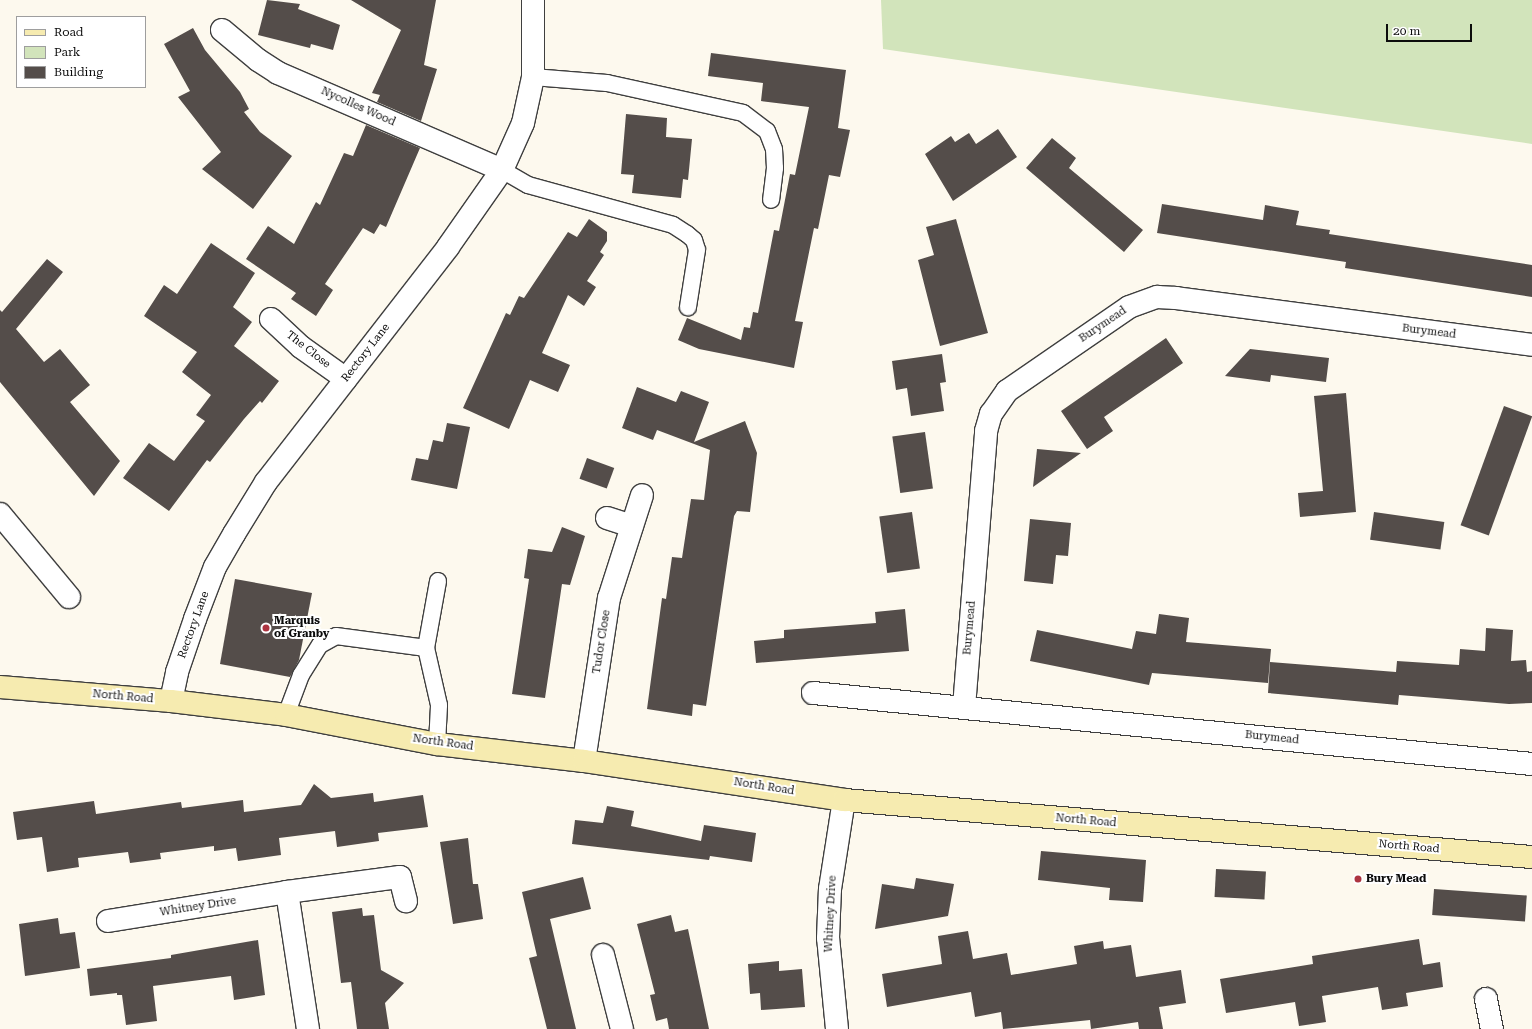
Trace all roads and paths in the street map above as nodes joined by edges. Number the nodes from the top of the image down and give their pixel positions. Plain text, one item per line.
1 (533, 0) edge
2 (222, 30) dead end
3 (533, 77) junction
4 (502, 170) junction
5 (771, 200) dead end
6 (688, 307) dead end
7 (271, 319) dead end
8 (1532, 345) edge
9 (346, 379) junction
10 (642, 495) dead end
11 (0, 514) edge
12 (607, 518) dead end
13 (632, 526) junction
14 (438, 581) dead end
15 (69, 597) dead end
16 (426, 648) junction
17 (0, 687) edge
18 (813, 693) dead end
19 (171, 701) junction
20 (964, 707) junction
21 (286, 715) junction
22 (437, 744) junction
23 (584, 761) junction
24 (1532, 764) edge
25 (844, 800) junction
26 (1532, 857) edge
27 (287, 892) junction
28 (406, 901) dead end
29 (108, 921) dead end
30 (603, 955) dead end
31 (1486, 999) dead end
32 (308, 1029) edge
33 (622, 1029) edge
34 (837, 1029) edge
35 (1492, 1029) edge

1 - 3 street, Rectory Lane
2 - 4 street, Nycolles Wood
3 - 4 street, Rectory Lane
3 - 5 lane
4 - 6 lane
4 - 9 street, Rectory Lane
7 - 9 street, The Close
8 - 20 street, Burymead
9 - 19 street, Rectory Lane
10 - 13 street, Tudor Close
11 - 15 street
12 - 13 street
13 - 23 street, Tudor Close
14 - 16 lane
16 - 21 lane
16 - 22 lane
17 - 19 main road, North Road
18 - 20 street, Burymead
19 - 21 main road, North Road
20 - 24 street, Burymead
21 - 22 main road, North Road
22 - 23 main road, North Road
23 - 25 main road, North Road
25 - 26 main road, North Road
25 - 34 street, Whitney Drive
27 - 28 street, Whitney Drive
27 - 29 street, Whitney Drive
27 - 32 street
30 - 33 street
31 - 35 street

